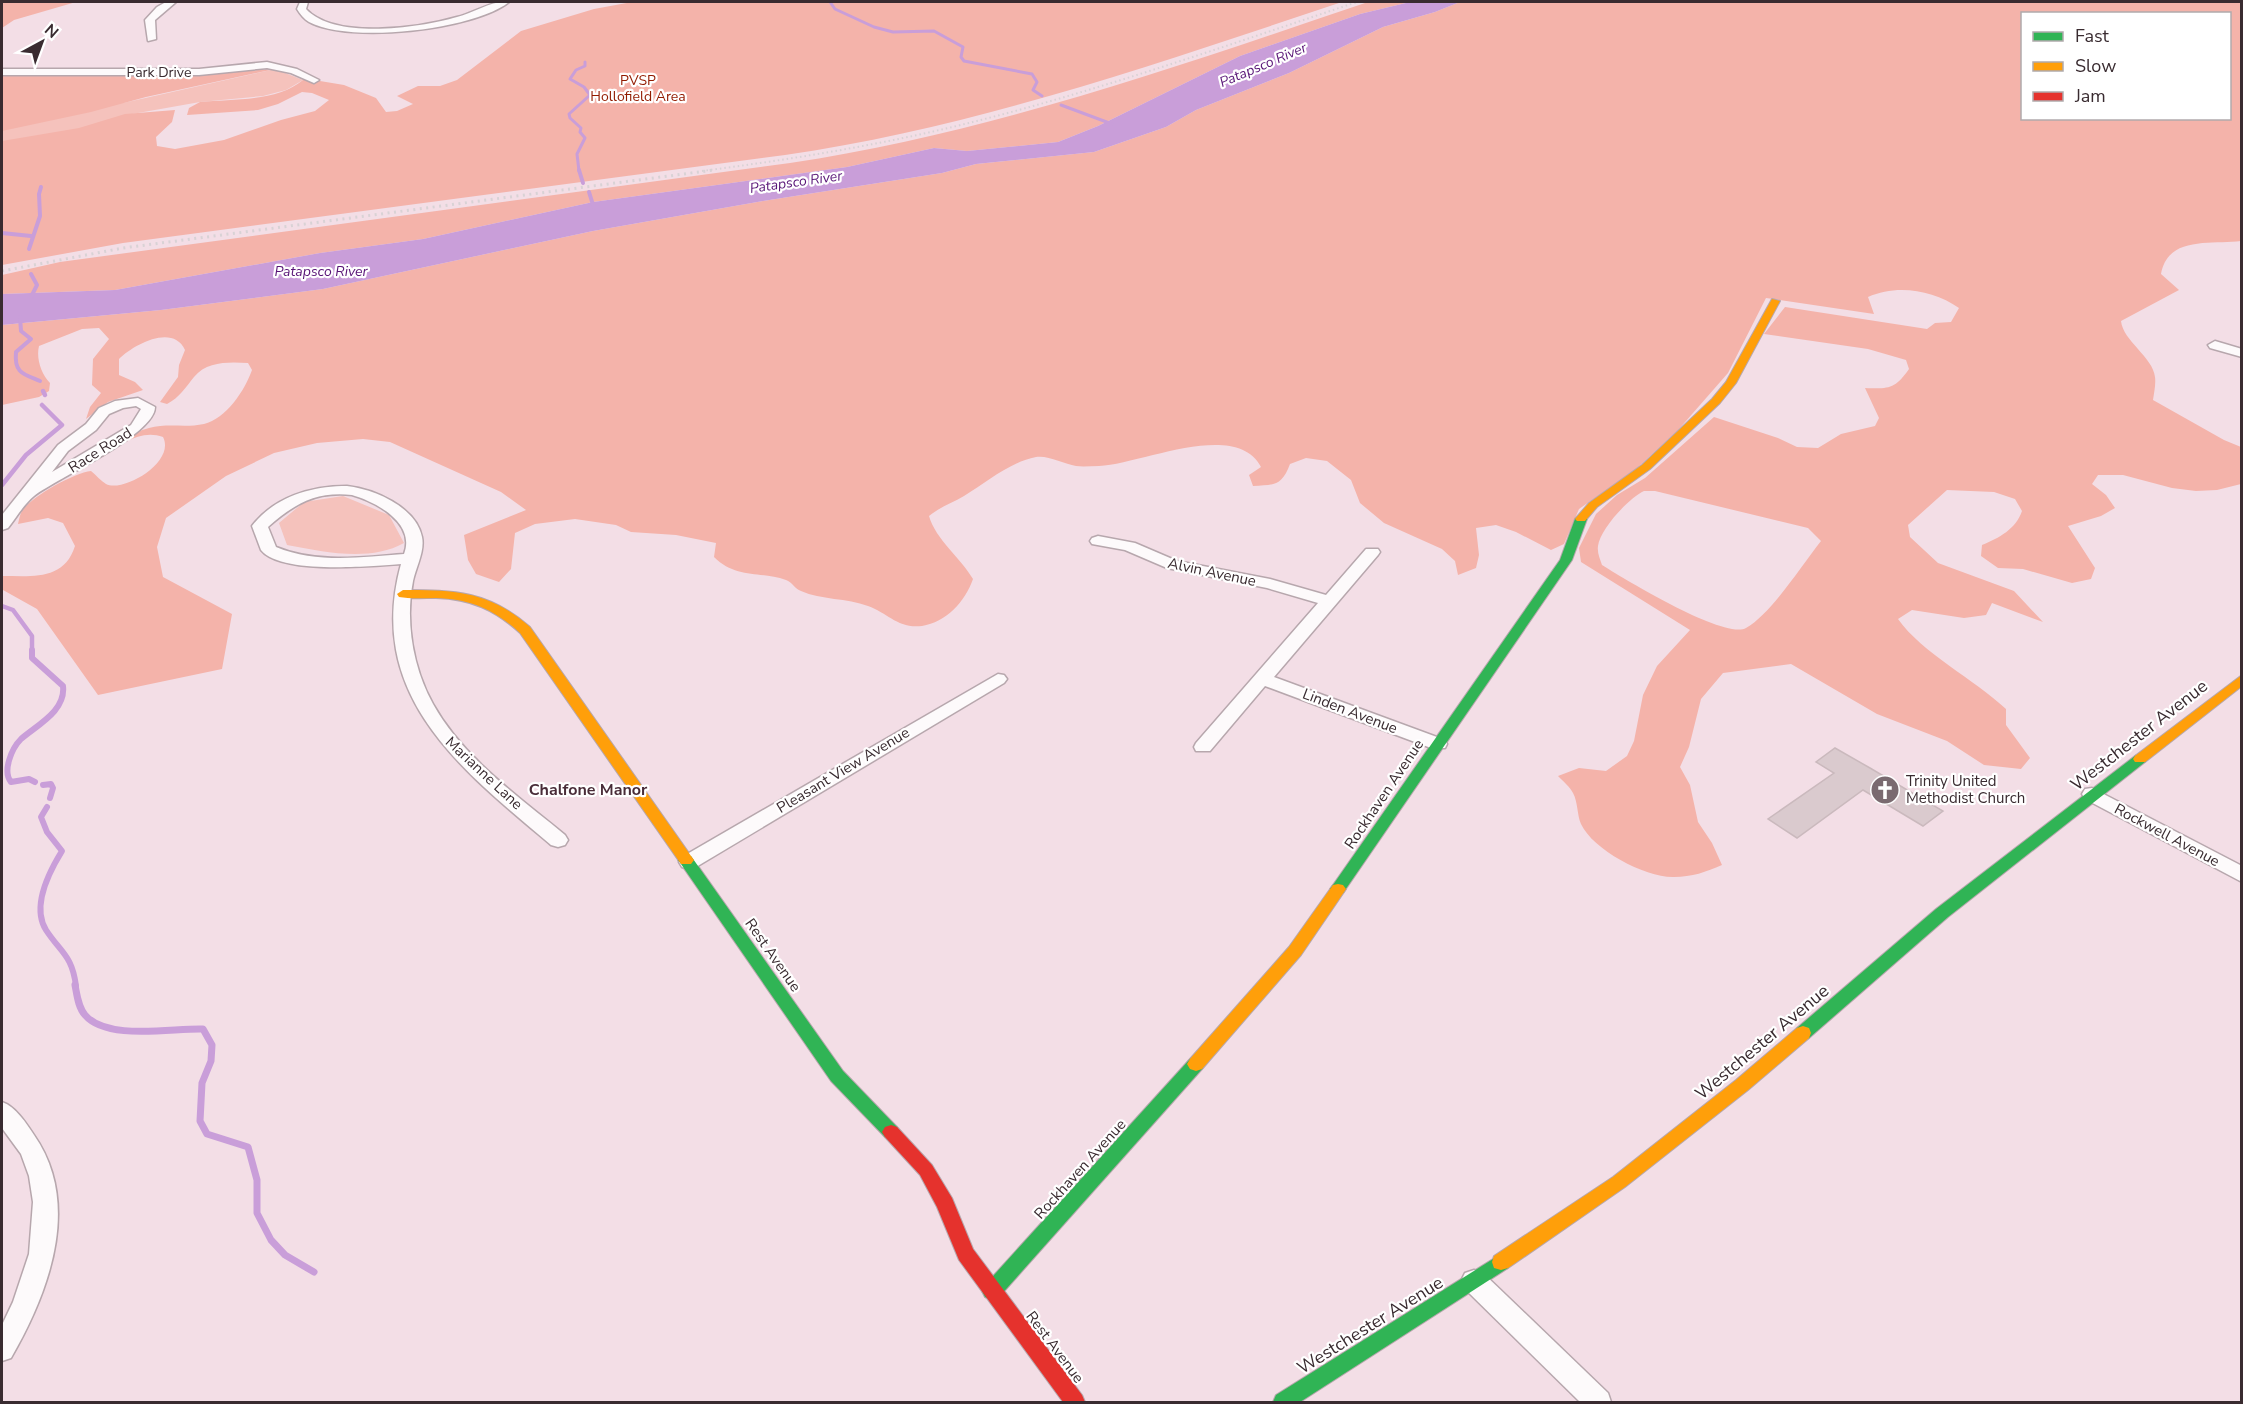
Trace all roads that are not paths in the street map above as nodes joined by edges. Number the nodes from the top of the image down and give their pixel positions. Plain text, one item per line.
1 (172, 2) edge
2 (304, 2) edge
3 (505, 2) edge
4 (151, 39) dead end
5 (2, 72) edge
6 (314, 80) dead end
7 (1775, 301) dead end
8 (2216, 345) dead end
9 (2241, 353) edge
10 (26, 494) junction
11 (2, 525) edge
12 (1098, 541) dead end
13 (1372, 552) dead end
14 (411, 558) junction
15 (403, 594) junction
16 (1328, 601) junction
17 (998, 679) dead end
18 (1263, 679) junction
19 (2237, 687) edge
20 (1438, 744) junction
21 (1203, 747) dead end
22 (2092, 794) junction
23 (558, 840) dead end
24 (689, 862) junction
25 (2241, 875) edge
26 (2, 1112) edge
27 (1474, 1281) junction
28 (992, 1291) junction
29 (2, 1349) edge
30 (1075, 1402) edge
31 (1283, 1402) edge
32 (1598, 1402) edge

1 - 4 street
2 - 3 street
5 - 6 street, Park Drive
7 - 20 street, Rockhaven Avenue
8 - 9 street
10 - 10 street, Race Road
10 - 11 street, Race Road
12 - 16 street, Alvin Avenue
13 - 16 street
14 - 14 street, Marianne Lane
14 - 15 street, Marianne Lane
15 - 23 street, Marianne Lane
15 - 24 street, Rest Avenue
16 - 18 street
17 - 24 street, Pleasant View Avenue
18 - 20 street, Linden Avenue
18 - 21 street
19 - 22 street, Westchester Avenue
20 - 28 street, Rockhaven Avenue
22 - 25 street, Rockwell Avenue
22 - 27 street, Westchester Avenue
24 - 28 street, Rest Avenue
26 - 29 street
27 - 31 street, Westchester Avenue
27 - 32 street
28 - 30 street, Rest Avenue

